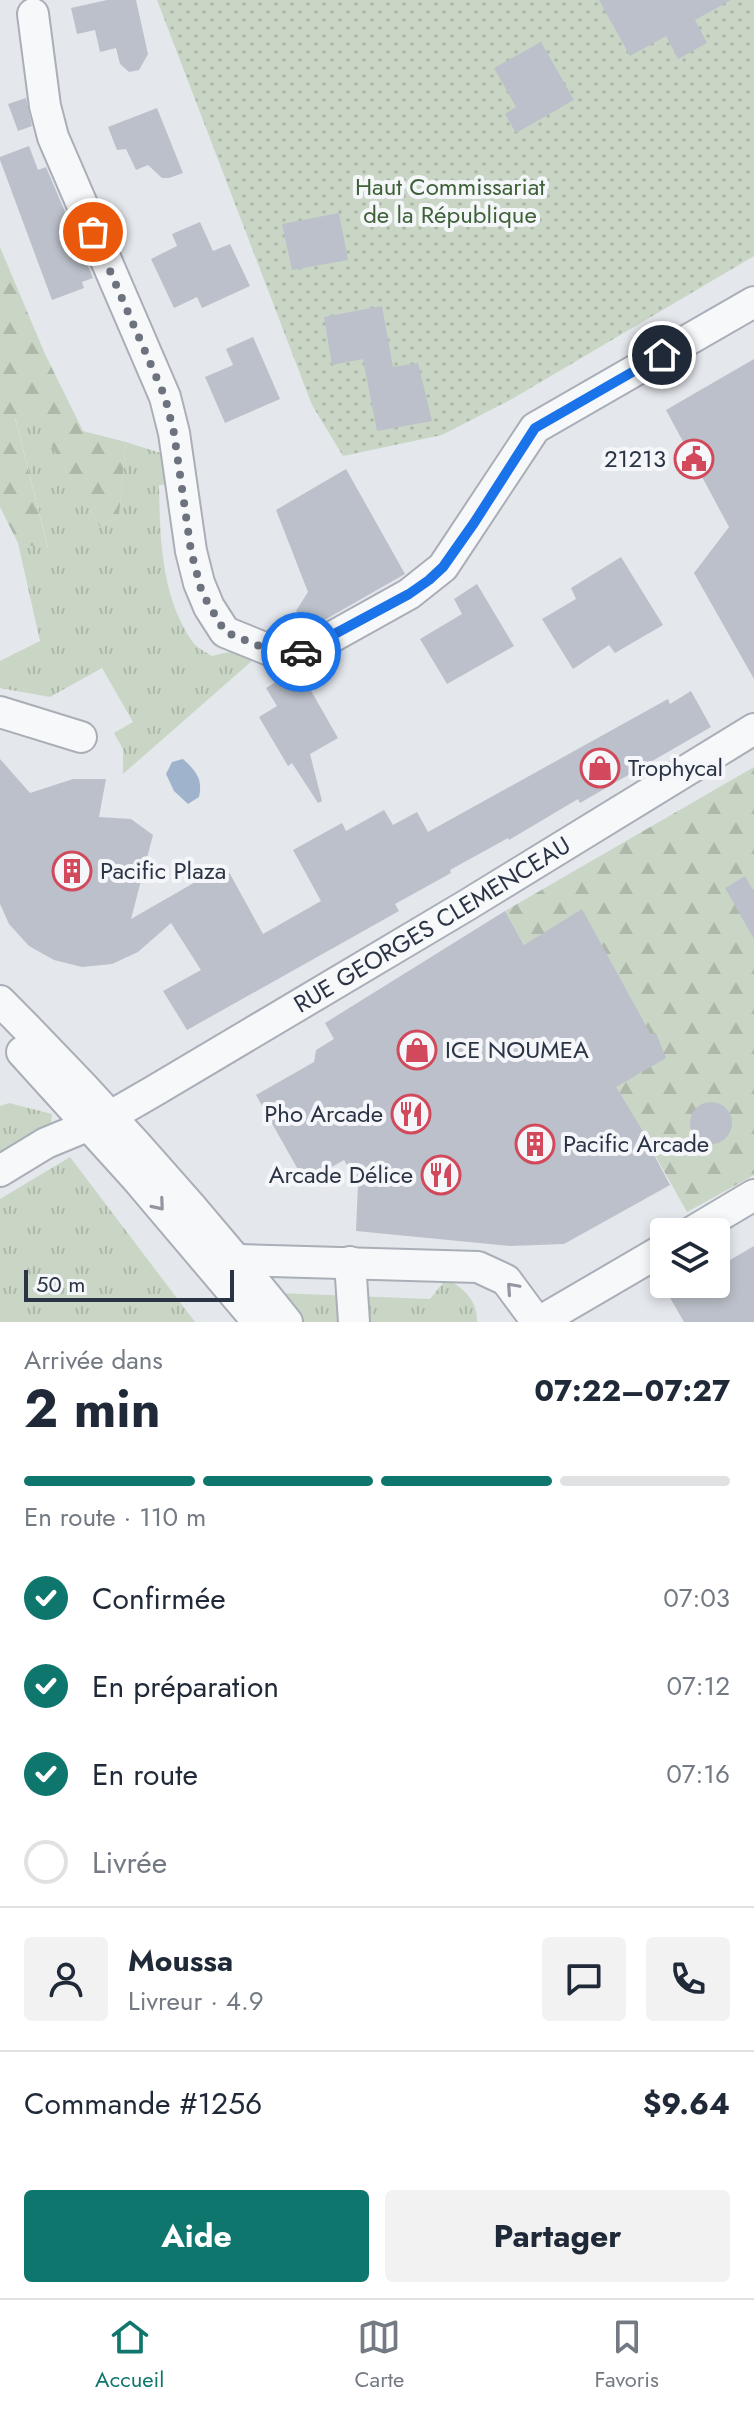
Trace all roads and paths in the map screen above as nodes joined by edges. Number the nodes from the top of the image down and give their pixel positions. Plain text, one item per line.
1 (33, 14) dead end
2 (754, 302) edge
3 (0, 712) edge
4 (754, 729) edge
5 (81, 737) dead end
6 (0, 1001) edge
7 (0, 1027) edge
8 (99, 1121) junction
9 (0, 1171) edge
10 (0, 1188) edge
11 (754, 1195) edge
12 (715, 1218) edge
13 (650, 1257) edge
14 (238, 1260) junction
15 (350, 1262) junction
16 (258, 1322) edge
17 (287, 1322) edge
18 (354, 1322) edge
19 (538, 1322) edge

1 - 2 street
3 - 5 street
4 - 8 street, RUE GEORGES CLEMENCEAU
6 - 8 street
7 - 8 street
8 - 9 street, RUE GEORGES CLEMENCEAU
8 - 10 street, RUE GEORGES CLEMENCEAU
8 - 14 street
8 -> 16 street
11 - 12 street
13 - 19 street
14 - 15 street
14 - 17 street
15 - 18 street
19 -> 15 street

